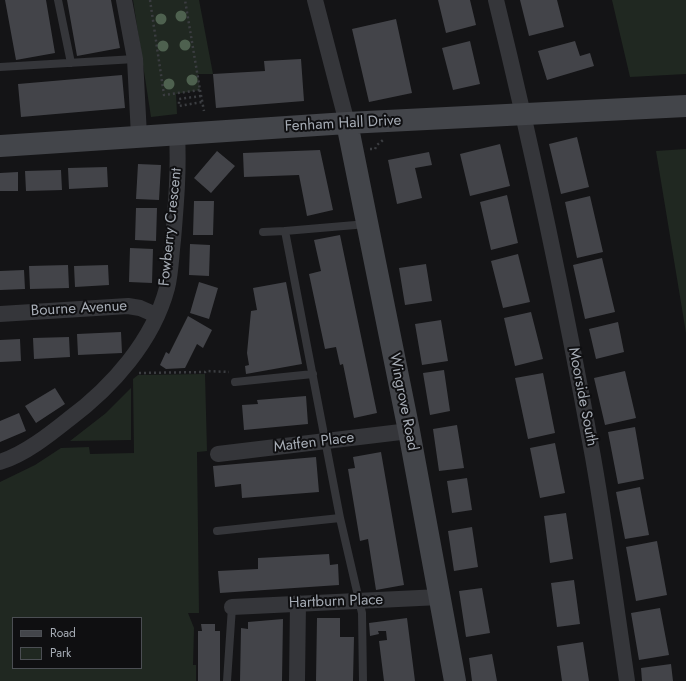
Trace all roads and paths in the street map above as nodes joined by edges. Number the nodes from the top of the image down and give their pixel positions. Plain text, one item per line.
1 (58, 0) edge
2 (124, 0) edge
3 (150, 0) edge
4 (186, 0) edge
5 (315, 0) edge
6 (496, 0) edge
7 (134, 59) junction
8 (71, 63) junction
9 (0, 67) edge
10 (200, 90) junction
11 (201, 96) junction
12 (202, 102) junction
13 (686, 106) edge
14 (204, 111) dead end
15 (524, 115) junction
16 (347, 123) junction
17 (177, 134) junction
18 (139, 136) junction
19 (0, 146) edge
20 (368, 224) junction
21 (285, 231) junction
22 (263, 232) dead end
23 (0, 314) edge
24 (156, 315) junction
25 (232, 372) dead end
26 (136, 373) dead end
27 (313, 374) junction
28 (235, 382) dead end
29 (409, 430) junction
30 (326, 441) junction
31 (218, 454) dead end
32 (0, 462) edge
33 (340, 518) junction
34 (217, 531) dead end
35 (440, 598) junction
36 (359, 601) junction
37 (298, 603) junction
38 (232, 607) joint
39 (227, 681) edge
40 (297, 681) edge
41 (363, 681) edge
42 (455, 681) edge
43 (627, 681) edge

1 - 8 lane
2 - 7 street
3 - 10 path
4 - 10 path
5 - 16 street
6 - 15 street, Moorside South
7 - 8 lane
7 - 18 street
8 - 9 lane
10 - 11 path
11 - 12 path
11 - 12 path
12 - 14 path
13 - 15 street, Fenham Hall Drive
15 - 16 street, Fenham Hall Drive
15 - 43 street, Moorside South
16 - 17 street, Fenham Hall Drive
16 - 20 street, Wingrove Road
17 - 18 street, Fenham Hall Drive
17 - 24 street, Fowberry Crescent
18 - 19 street, Fenham Hall Drive
20 - 21 lane
20 - 29 street, Wingrove Road
21 - 22 lane
21 - 27 lane
23 - 24 street, Bourne Avenue
24 - 32 street, Fowberry Crescent
25 - 26 path
27 - 28 lane
27 - 30 lane
29 - 30 street, Matfen Place
29 - 35 street, Wingrove Road
30 - 31 street, Matfen Place
30 - 33 lane
33 - 34 lane
33 - 36 lane
35 - 36 street, Hartburn Place
35 - 42 street, Wingrove Road
36 - 37 street, Hartburn Place
36 - 41 lane
37 - 38 street, Hartburn Place
37 - 40 street
38 - 39 lane

